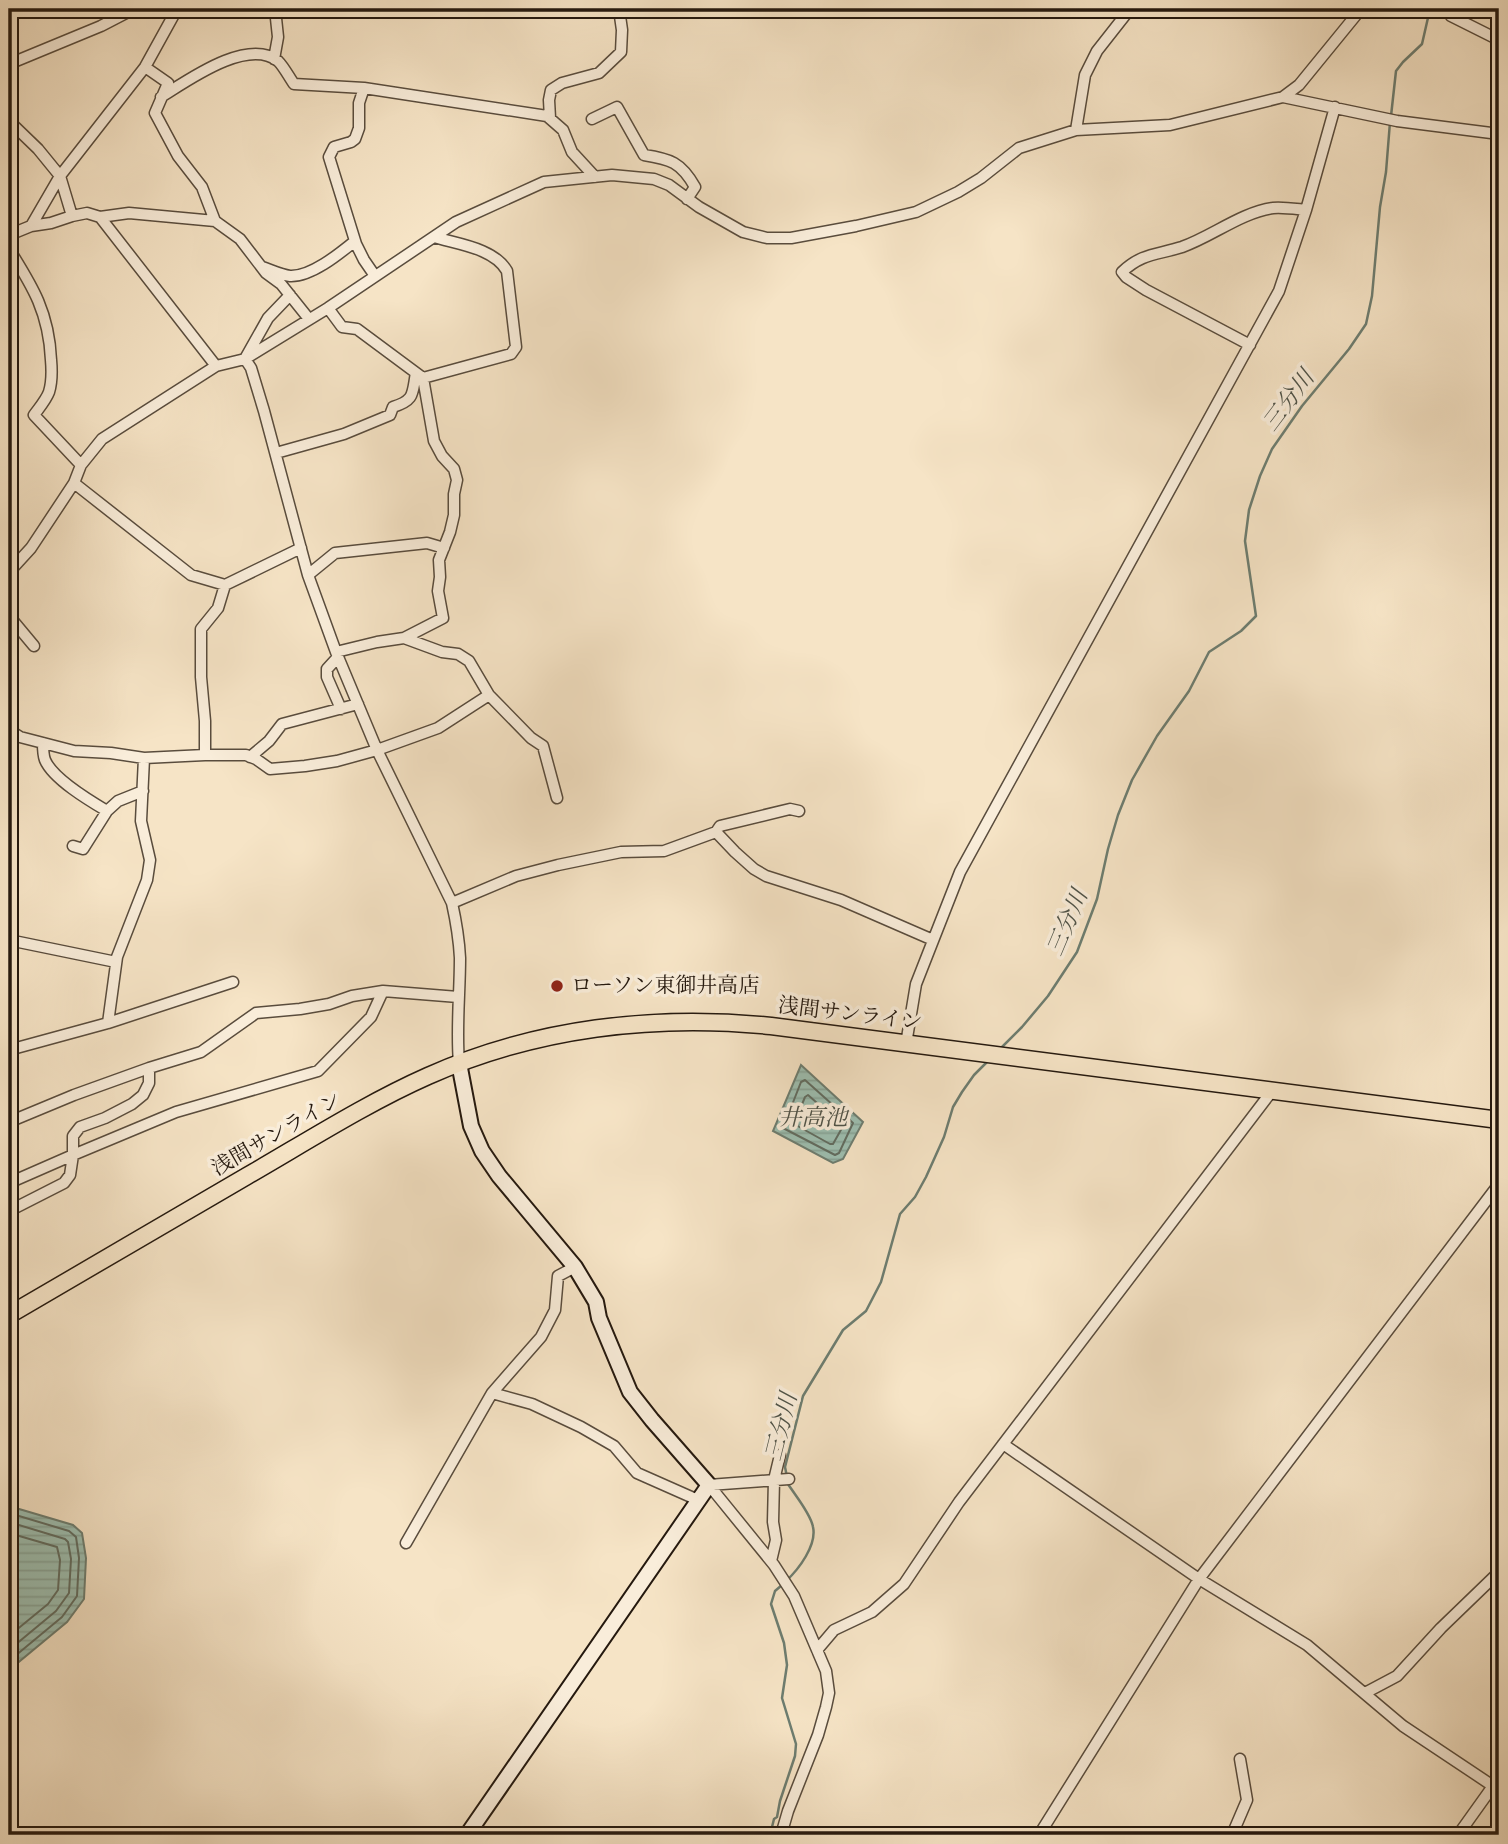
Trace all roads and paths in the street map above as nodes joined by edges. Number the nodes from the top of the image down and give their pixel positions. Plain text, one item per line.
1 (177, 9) edge
2 (275, 9) edge
3 (619, 9) edge
4 (1130, 9) edge
5 (1361, 9) edge
6 (1446, 9) edge
7 (128, 10) edge
8 (1499, 40) edge
9 (274, 60) junction
10 (9, 64) edge
11 (145, 67) junction
12 (364, 88) junction
13 (161, 97) junction
14 (1283, 97) junction
15 (1335, 107) junction
16 (550, 118) junction
17 (592, 119) dead end
18 (9, 121) edge
19 (1076, 130) junction
20 (1499, 134) edge
21 (60, 176) junction
22 (595, 177) junction
23 (688, 199) junction
24 (1306, 209) junction
25 (72, 216) junction
26 (100, 217) junction
27 (215, 221) junction
28 (31, 226) junction
29 (9, 235) edge
30 (434, 237) junction
31 (355, 241) junction
32 (9, 249) edge
33 (260, 266) junction
34 (375, 276) junction
35 (290, 295) junction
36 (328, 308) junction
37 (309, 319) junction
38 (1250, 345) junction
39 (245, 359) junction
40 (216, 366) junction
41 (420, 375) junction
42 (276, 453) junction
43 (81, 465) junction
44 (74, 483) junction
45 (301, 548) junction
46 (444, 548) junction
47 (9, 572) edge
48 (308, 575) junction
49 (225, 585) junction
50 (9, 616) edge
51 (404, 638) junction
52 (34, 646) dead end
53 (337, 654) junction
54 (489, 695) junction
55 (358, 704) junction
56 (341, 709) junction
57 (9, 730) edge
58 (43, 743) junction
59 (377, 750) junction
60 (205, 755) junction
61 (250, 757) junction
62 (144, 758) junction
63 (143, 790) junction
64 (557, 798) dead end
65 (107, 811) junction
66 (799, 811) dead end
67 (716, 832) junction
68 (73, 846) dead end
69 (452, 902) junction
70 (9, 940) edge
71 (933, 940) junction
72 (116, 961) junction
73 (233, 982) dead end
74 (383, 991) junction
75 (458, 997) junction
76 (108, 1023) junction
77 (906, 1044) junction
78 (9, 1050) edge
79 (459, 1063) junction
80 (149, 1068) junction
81 (1272, 1091) junction
82 (1499, 1120) edge
83 (9, 1122) edge
84 (73, 1156) junction
85 (9, 1183) edge
86 (1499, 1184) edge
87 (9, 1211) edge
88 (575, 1266) junction
89 (9, 1315) edge
90 (492, 1393) junction
91 (1003, 1444) junction
92 (780, 1455) dead end
93 (789, 1479) dead end
94 (774, 1480) junction
95 (709, 1485) junction
96 (698, 1500) junction
97 (406, 1543) dead end
98 (771, 1562) junction
99 (1499, 1572) edge
100 (1199, 1579) junction
101 (817, 1650) junction
102 (1365, 1695) junction
103 (1240, 1759) dead end
104 (1495, 1788) edge
105 (467, 1835) edge
106 (781, 1835) edge
107 (1039, 1835) edge
108 (1231, 1835) edge
109 (1458, 1835) edge

1 - 7 street
1 - 11 street
2 - 9 street
3 - 16 street
4 - 19 street
5 - 14 street
6 - 8 street
7 - 10 street
9 - 12 street
9 - 13 street
11 - 13 street
11 - 21 street
12 - 16 street
12 - 31 street
13 - 27 street
14 - 15 street
14 - 19 street
15 - 20 street
15 - 24 street
16 - 22 street
17 - 23 street
18 - 21 street
19 - 23 street
21 - 25 street
21 - 28 street
22 - 23 street
22 - 30 street
24 - 38 street
24 - 38 street
25 - 26 street
25 - 28 street
26 - 27 street
26 - 40 street
27 - 33 street
28 - 29 street
30 - 34 street
30 - 41 street
31 - 33 street
31 - 34 street
32 - 43 street
33 - 35 street
34 - 36 street
35 - 37 street
35 - 39 street
36 - 37 street
36 - 41 street
37 - 39 street
38 - 71 street
39 - 40 street
39 - 42 street
40 - 43 street
41 - 42 street
41 - 46 street
42 - 45 street
43 - 44 street
44 - 47 street
44 - 49 street
45 - 48 street
45 - 49 street
46 - 48 street
46 - 51 street
48 - 53 street
49 - 60 street
50 - 52 street
51 - 53 street
51 - 54 street
53 - 55 street
53 - 56 street
54 - 59 street
54 - 64 street
55 - 56 street
55 - 59 street
56 - 61 street
57 - 58 street
58 - 62 street
58 - 65 street
59 - 61 street
59 - 69 street
60 - 61 street
60 - 62 street
62 - 63 street
63 - 65 street
63 - 72 street
65 - 68 street
66 - 67 street
67 - 69 street
67 - 71 street
69 - 75 street
70 - 72 street
71 - 77 street
72 - 76 street
73 - 76 street
74 - 75 street
74 - 80 street
74 - 84 street
75 - 79 street
76 - 78 street
77 - 79 main road, 浅間サンライン
77 - 81 main road, 浅間サンライン
79 - 88 street
79 - 89 main road, 浅間サンライン
80 - 83 street
80 - 84 street
81 - 82 main road, 浅間サンライン
81 - 91 street
84 - 85 street
84 - 87 street
86 - 100 street
88 - 90 street
88 - 95 street
90 - 96 street
90 - 97 street
91 - 100 street
91 - 101 street
92 - 94 street
93 - 94 street
94 - 95 street
94 - 98 street
95 - 96 street
95 - 98 street
96 - 105 street
98 - 101 street
99 - 102 street
100 - 102 street
100 - 107 street
101 - 106 street
102 - 104 street
103 - 108 street
104 - 109 street

